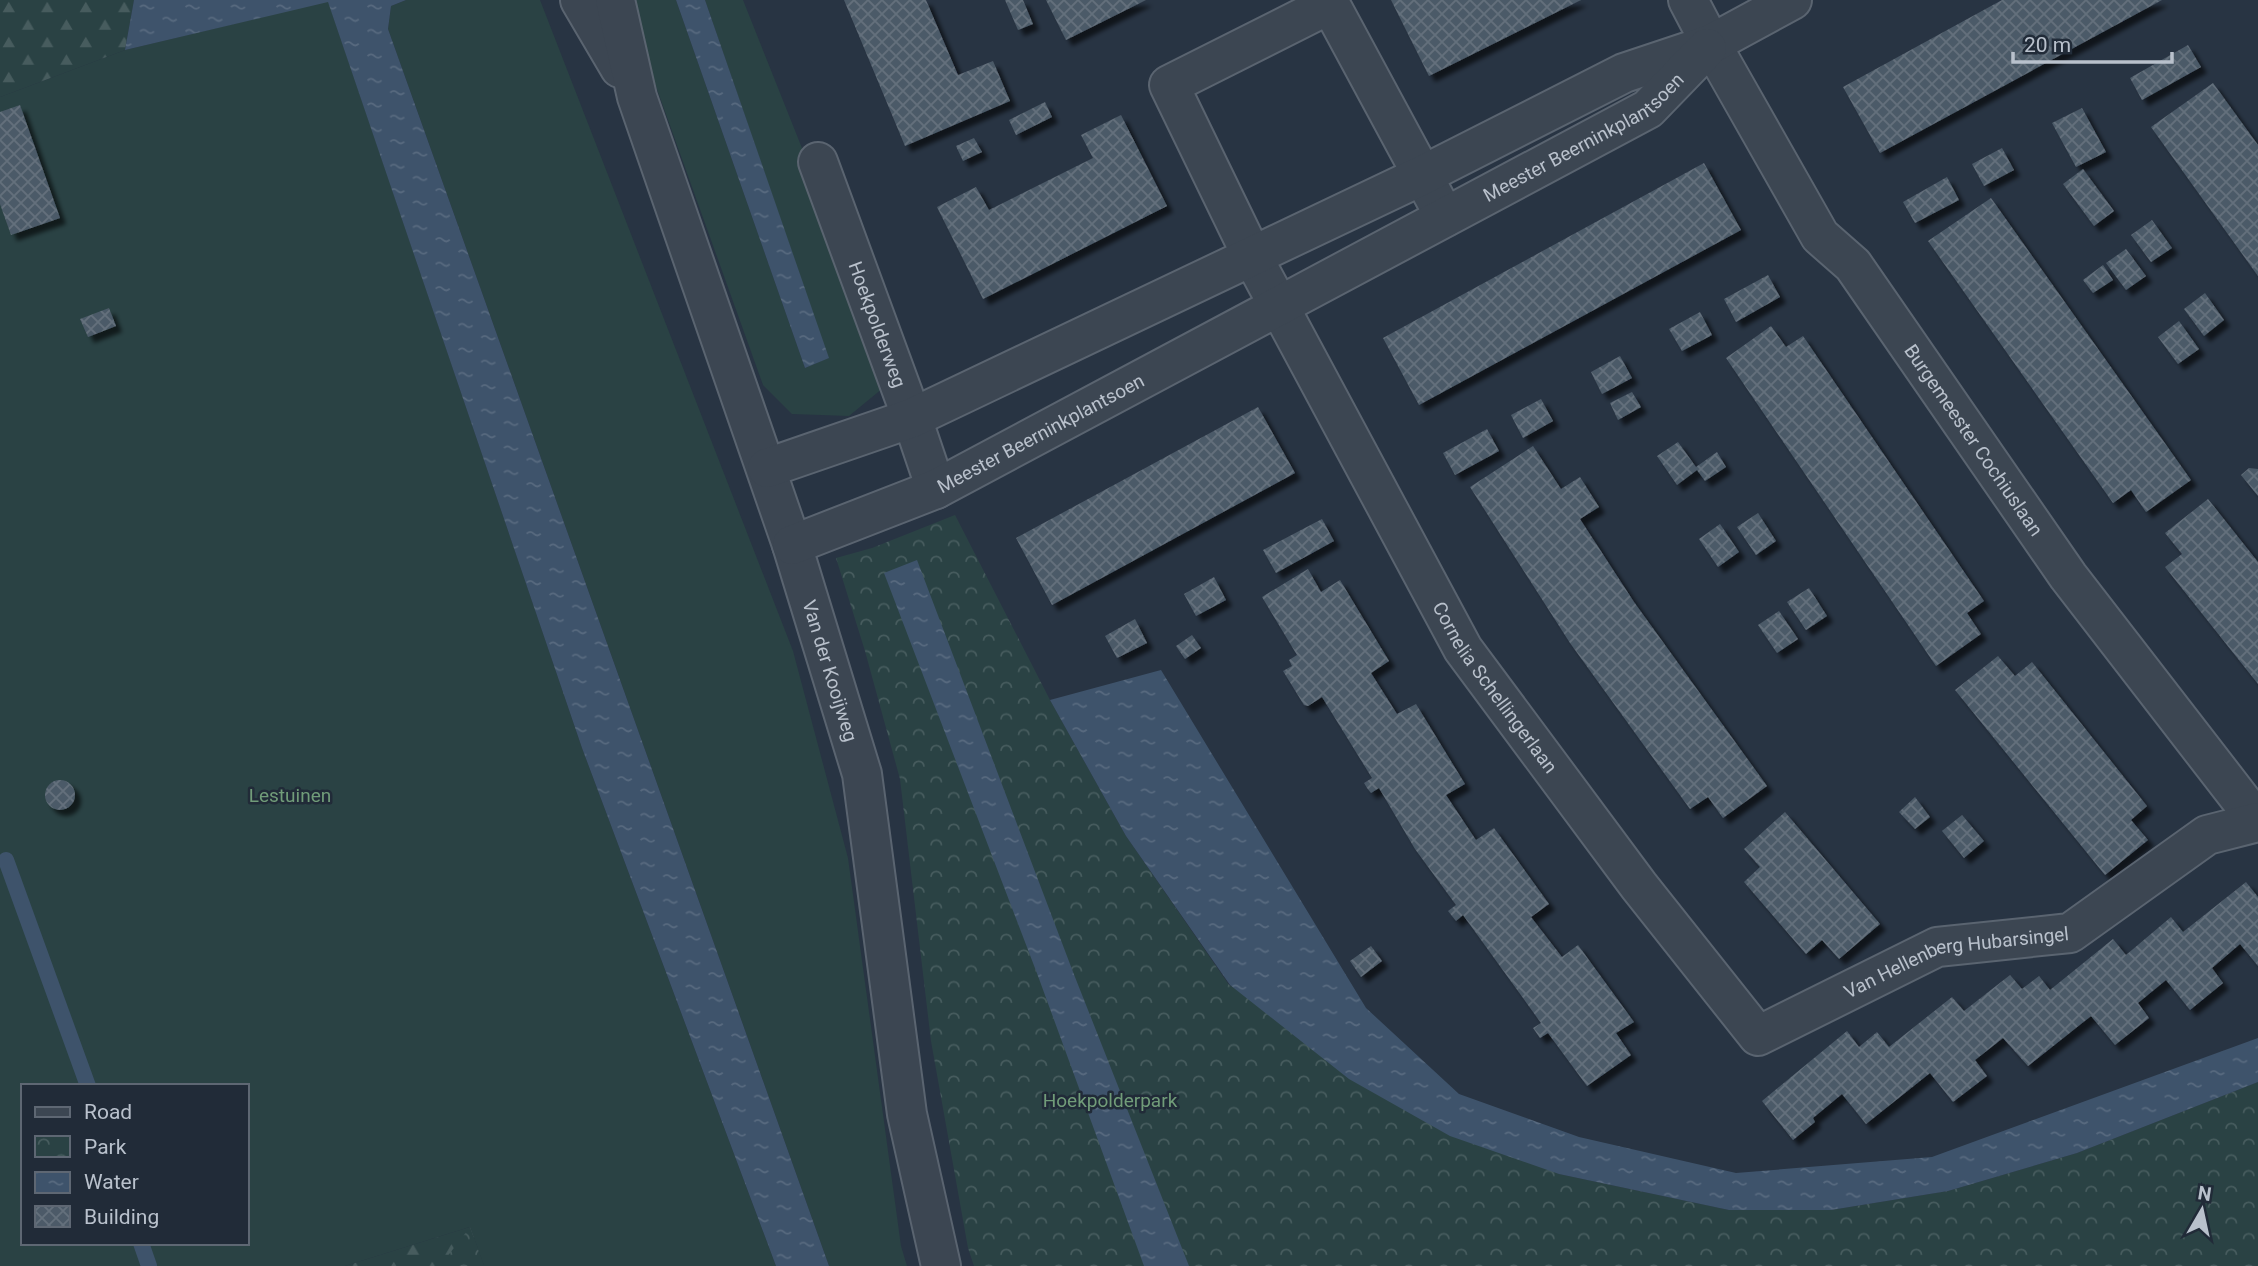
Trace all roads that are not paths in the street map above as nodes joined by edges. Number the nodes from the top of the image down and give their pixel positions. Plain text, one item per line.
1 (580, 0) edge
2 (615, 0) edge
3 (1688, 0) edge
4 (1792, 0) edge
5 (1711, 44) junction
6 (637, 97) junction
7 (818, 162) dead end
8 (1423, 175) junction
9 (1445, 216) junction
10 (1252, 256) junction
11 (1280, 307) junction
12 (912, 418) junction
13 (766, 468) junction
14 (936, 489) junction
15 (792, 545) junction
16 (2258, 822) edge
17 (1758, 1036) joint
18 (941, 1266) edge

1 - 6 street, Van der Kooijweg
2 - 6 street, Van der Kooijweg
3 - 5 street
4 - 5 street, Meester Beerninkplantsoen
5 - 8 street, Meester Beerninkplantsoen
5 - 9 street, Meester Beerninkplantsoen
5 - 16 street, Burgemeester Cochiuslaan
6 - 13 street, Van der Kooijweg
7 - 12 street, Hoekpolderweg
8 - 9 street
8 - 10 street, Meester Beerninkplantsoen
8 - 10 street
9 - 11 street, Meester Beerninkplantsoen
10 - 11 street
10 - 12 street, Meester Beerninkplantsoen
11 - 14 street, Meester Beerninkplantsoen
11 - 17 street, Cornelia Schellingerlaan
12 - 13 street, Meester Beerninkplantsoen
12 - 14 street, Hoekpolderweg
13 - 15 street, Van der Kooijweg
14 - 15 street, Meester Beerninkplantsoen
15 - 18 street, Van der Kooijweg
16 - 17 street, Van Hellenberg Hubarsingel

